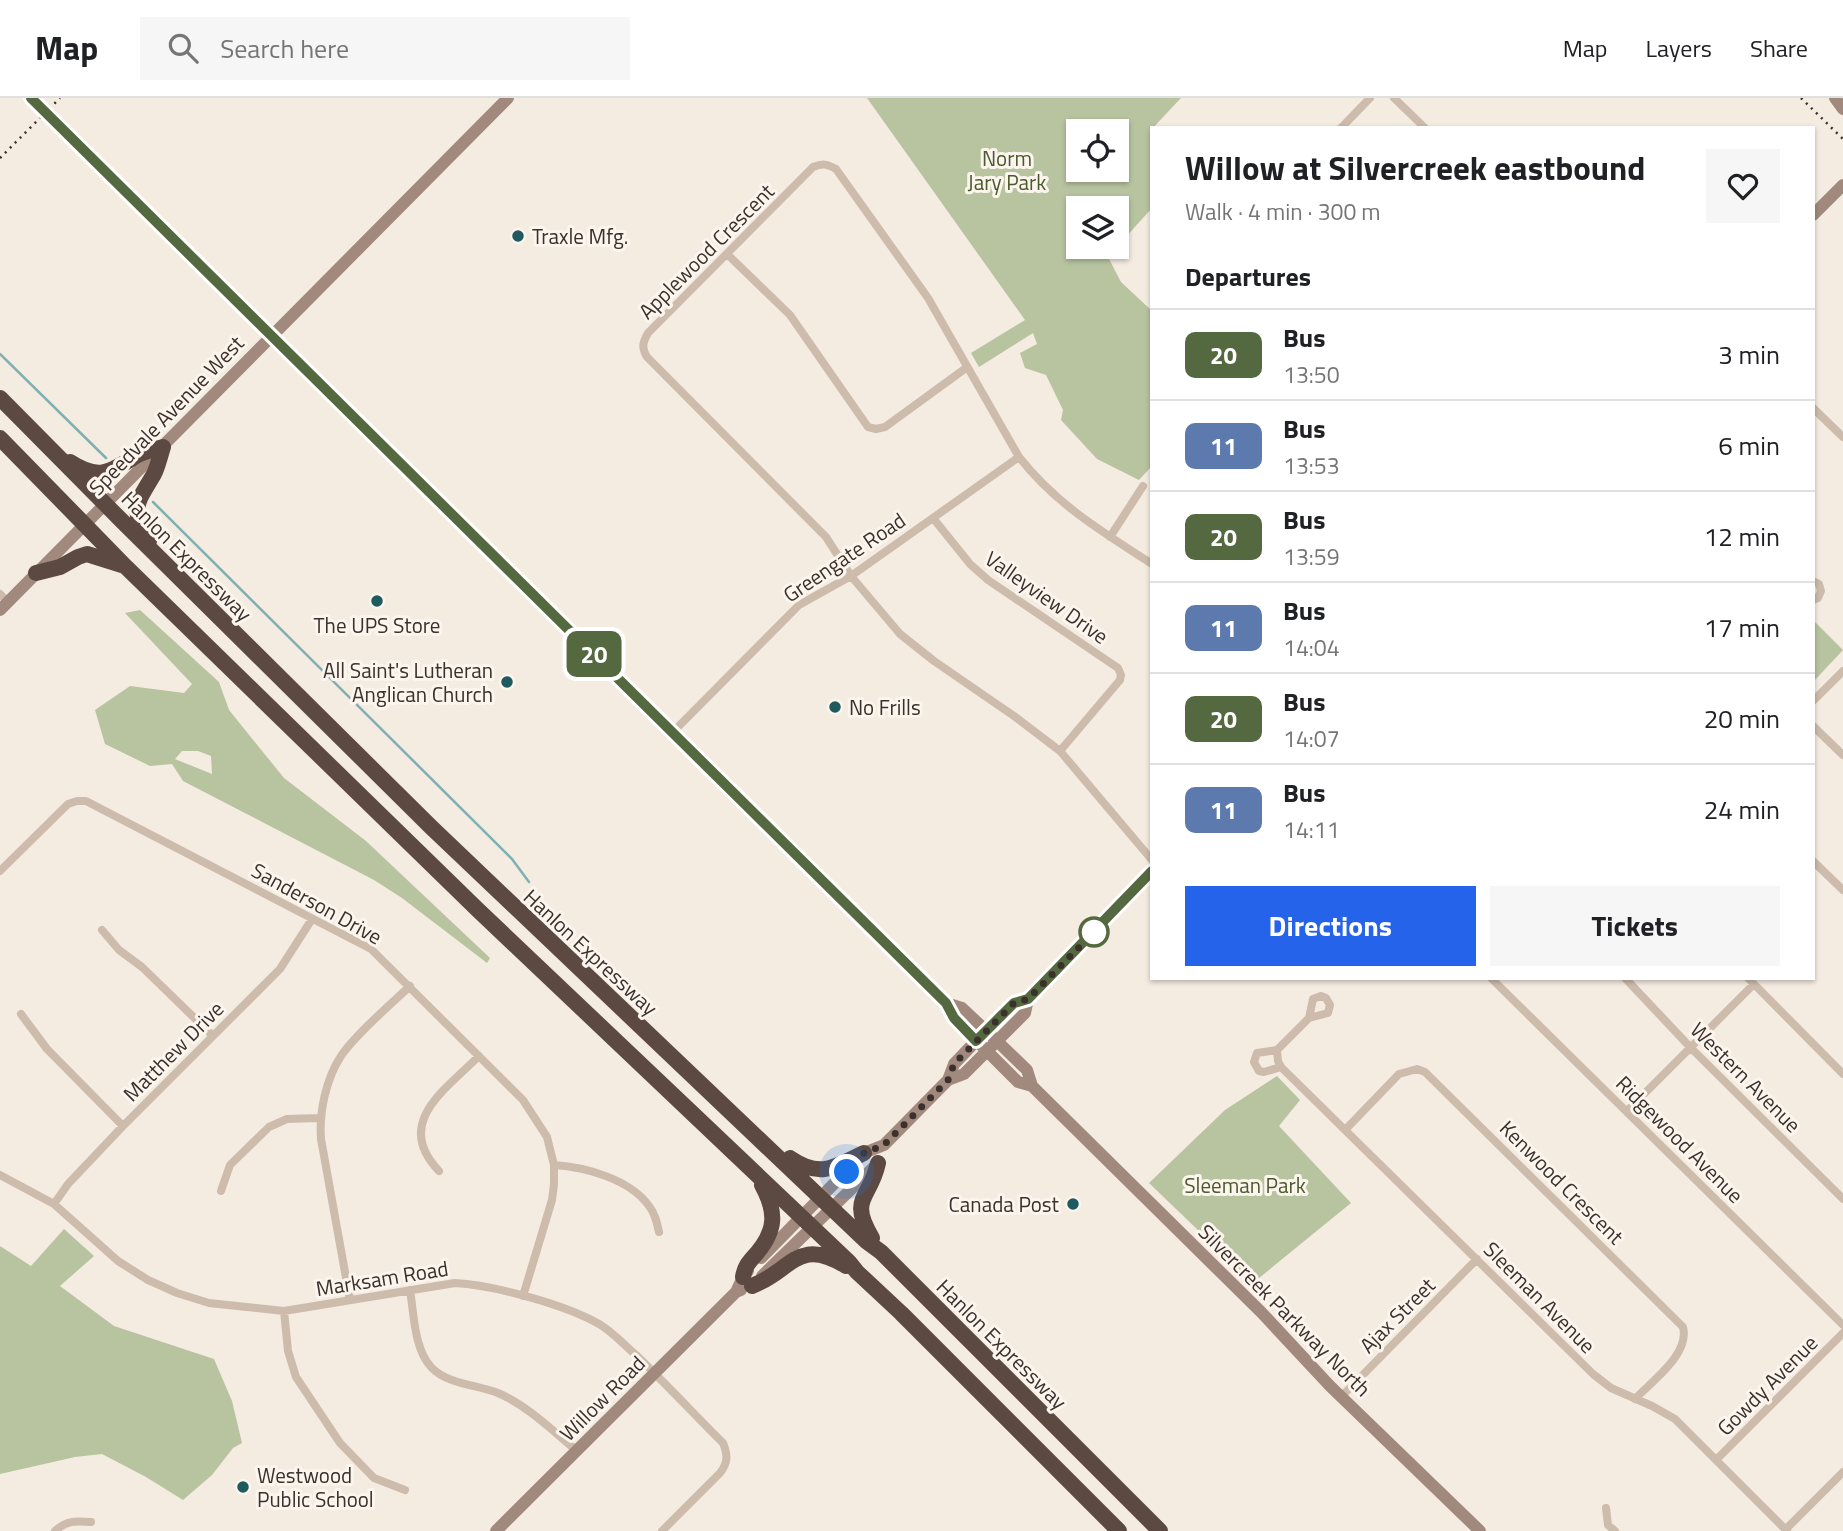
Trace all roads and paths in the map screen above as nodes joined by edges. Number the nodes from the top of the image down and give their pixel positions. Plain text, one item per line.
1 (32, 98) edge
2 (508, 98) edge
3 (1370, 98) edge
4 (1394, 98) edge
5 (1836, 98) edge
6 (1843, 107) edge
7 (1343, 126) edge
8 (1422, 126) edge
9 (1843, 185) edge
10 (1815, 213) edge
11 (727, 254) junction
12 (272, 334) junction
13 (966, 368) junction
14 (0, 398) edge
15 (1815, 410) edge
16 (1843, 437) edge
17 (0, 438) edge
18 (163, 447) junction
19 (57, 454) junction
20 (1019, 457) junction
21 (1143, 486) dead end
22 (106, 505) junction
23 (933, 518) junction
24 (85, 524) junction
25 (1110, 537) junction
26 (157, 555) junction
27 (1150, 563) edge
28 (126, 567) junction
29 (36, 573) junction
30 (851, 576) junction
31 (1815, 582) edge
32 (1815, 599) edge
33 (3, 602) edge
34 (1843, 671) edge
35 (1815, 699) edge
36 (1815, 728) edge
37 (673, 732) junction
38 (1060, 751) junction
39 (1843, 755) edge
40 (1150, 858) edge
41 (1815, 863) edge
42 (0, 872) edge
43 (1150, 873) edge
44 (1843, 890) edge
45 (312, 919) junction
46 (102, 930) dead end
47 (1493, 980) edge
48 (1627, 980) edge
49 (1750, 982) edge
50 (410, 986) junction
51 (1028, 999) junction
52 (946, 1003) junction
53 (21, 1014) dead end
54 (1309, 1018) dead end
55 (986, 1031) junction
56 (213, 1036) junction
57 (976, 1041) junction
58 (997, 1041) junction
59 (1690, 1048) junction
60 (1277, 1050) junction
61 (987, 1051) junction
62 (478, 1056) junction
63 (1282, 1067) junction
64 (1843, 1074) edge
65 (948, 1080) junction
66 (1032, 1086) junction
67 (1627, 1111) junction
68 (319, 1118) junction
69 (123, 1126) junction
70 (1346, 1129) junction
71 (758, 1138) junction
72 (884, 1145) junction
73 (864, 1153) junction
74 (878, 1163) junction
75 (554, 1165) junction
76 (439, 1171) dead end
77 (756, 1173) junction
78 (0, 1175) edge
79 (221, 1191) dead end
80 (1843, 1199) edge
81 (827, 1202) junction
82 (54, 1205) junction
83 (807, 1222) junction
84 (659, 1232) dead end
85 (881, 1252) junction
86 (1477, 1259) junction
87 (857, 1272) junction
88 (743, 1285) junction
89 (410, 1290) junction
90 (523, 1296) junction
91 (350, 1300) junction
92 (284, 1311) junction
93 (1843, 1325) edge
94 (1843, 1334) edge
95 (654, 1373) junction
96 (1342, 1396) junction
97 (1635, 1399) junction
98 (577, 1451) junction
99 (1716, 1460) junction
100 (1843, 1472) edge
101 (405, 1490) dead end
102 (1606, 1508) dead end
103 (91, 1522) dead end
104 (1478, 1530) edge
105 (1787, 1530) edge
106 (55, 1531) edge
107 (496, 1531) edge
108 (662, 1531) edge
109 (1119, 1531) edge
110 (1160, 1531) edge
111 (1615, 1531) edge

1 - 12 main road, Silvercreek Parkway North
2 - 12 main road, Speedvale Avenue West
3 - 7 street
4 - 8 street
5 - 6 main road
9 - 10 main road
11 - 13 street
11 - 13 street, Applewood Crescent
11 - 30 street, Applewood Crescent
12 - 18 main road, Speedvale Avenue West
12 - 37 main road, Silvercreek Parkway North
13 - 20 street, Applewood Crescent
14 - 19 highway, Hanlon Expressway
15 - 16 street
17 - 24 highway
18 - 19 highway
18 - 22 main road, Speedvale Avenue West
18 - 26 highway
19 - 22 highway, Hanlon Expressway
20 - 23 street, Greengate Road
20 - 25 street, Applewood Crescent
21 - 25 street
22 - 24 main road, Speedvale Avenue West
22 - 26 highway, Hanlon Expressway
23 - 30 street, Greengate Road
23 - 38 street, Valleyview Drive
24 - 28 highway
24 - 29 main road, Speedvale Avenue West
25 - 27 street, Applewood Crescent
26 - 71 highway, Hanlon Expressway
28 - 29 highway
28 - 77 highway
29 - 33 main road, Speedvale Avenue West
30 - 37 street, Greengate Road
30 - 38 street, Applewood Crescent
31 - 32 street
34 - 35 street
36 - 39 street
37 - 52 main road, Silvercreek Parkway North
38 - 40 street, Applewood Crescent
41 - 44 street
42 - 45 street, Sanderson Drive
43 - 51 main road, Willow Road
45 - 50 street, Sanderson Drive
45 - 56 street, Matthew Drive
46 - 56 street
47 - 67 street, Ridgewood Avenue
48 - 59 street, Western Avenue
49 - 59 street
49 - 64 street
50 - 62 street, Sanderson Drive
50 - 68 street
51 - 55 main road, Willow Road
51 - 58 main road, Willow Road
52 - 55 main road, Silvercreek Parkway North
52 - 57 main road, Silvercreek Parkway North
53 - 69 street
54 - 60 street
55 - 57 main road, Willow Road
55 - 58 main road, Silvercreek Parkway North
56 - 69 street, Matthew Drive
57 - 61 main road, Silvercreek Parkway North
57 - 65 main road, Willow Road
58 - 61 main road, Willow Road
58 - 66 main road, Silvercreek Parkway North
59 - 67 street
59 - 80 street, Western Avenue
60 - 63 street, Sleeman Avenue
60 - 63 street
61 - 65 main road, Willow Road
61 - 66 main road, Silvercreek Parkway North
62 - 75 street, Sanderson Drive
62 - 76 street
63 - 70 street, Sleeman Avenue
65 - 72 main road, Willow Road
66 - 96 main road, Silvercreek Parkway North
67 - 93 street, Ridgewood Avenue
68 - 79 street
68 - 91 street
69 - 82 street, Matthew Drive
70 - 86 street, Sleeman Avenue
70 - 97 street, Kenwood Crescent
71 - 73 highway
71 - 81 highway, Hanlon Expressway
72 - 73 main road, Willow Road
72 - 74 main road, Willow Road
73 - 81 main road, Willow Road
74 - 81 main road, Willow Road
74 - 85 highway
75 - 84 street
75 - 90 street, Sanderson Drive
77 - 83 highway
77 - 88 highway
78 - 82 street, Marksam Road
81 - 83 main road, Willow Road
81 - 85 highway, Hanlon Expressway
82 - 92 street, Marksam Road
83 - 87 highway
83 - 88 main road, Willow Road
85 - 110 highway, Hanlon Expressway
86 - 96 street, Ajax Street
86 - 97 street, Sleeman Avenue
87 - 88 highway
87 - 109 highway
88 - 95 main road, Willow Road
89 - 90 street, Marksam Road
89 - 91 street, Marksam Road
89 - 98 street
90 - 95 street, Marksam Road
91 - 92 street, Marksam Road
92 - 101 street
94 - 99 street, Gowdy Avenue
95 - 98 main road, Willow Road
95 - 108 street, Marksam Road
96 - 104 main road, Silvercreek Parkway North
97 - 99 street, Sleeman Avenue
98 - 107 main road, Willow Road
99 - 105 street, Sleeman Avenue
100 - 105 street
102 - 111 street
103 - 106 street

